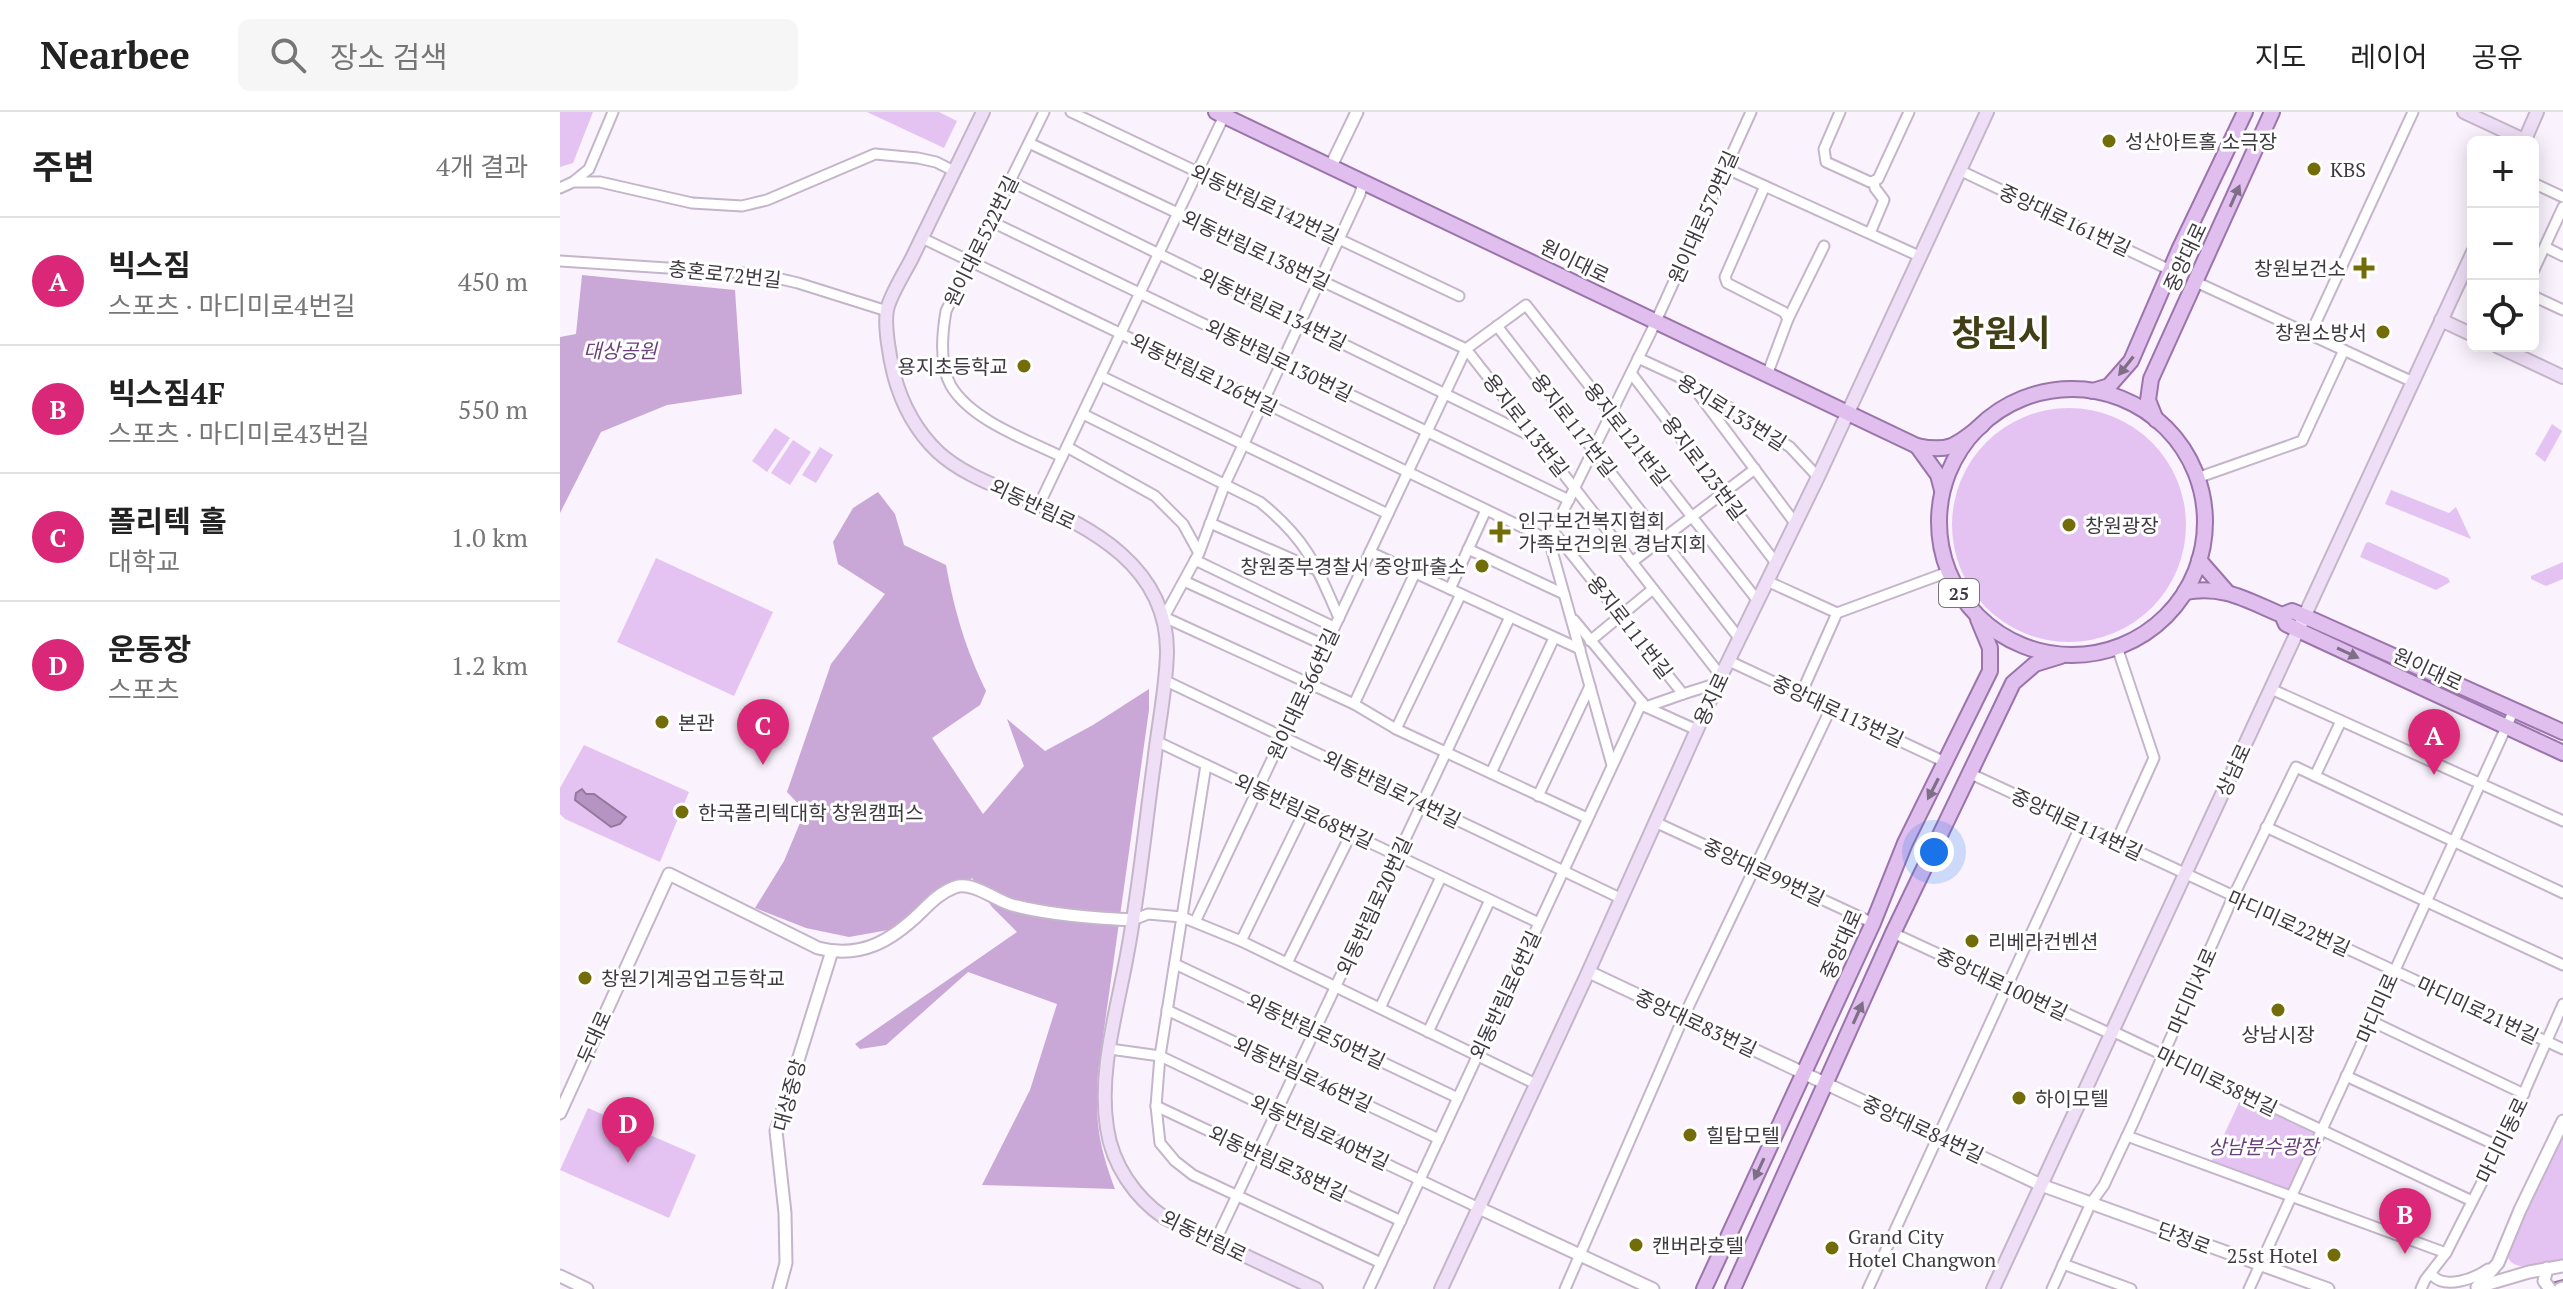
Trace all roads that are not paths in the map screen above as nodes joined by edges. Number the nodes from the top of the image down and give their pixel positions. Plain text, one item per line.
1 (613, 112) edge
2 (983, 112) edge
3 (1044, 112) edge
4 (1071, 112) edge
5 (1357, 112) edge
6 (1751, 112) edge
7 (1840, 112) edge
8 (1909, 112) edge
9 (1987, 112) edge
10 (2245, 112) edge
11 (2272, 112) edge
12 (2413, 112) edge
13 (2464, 112) edge
14 (2537, 112) edge
15 (1220, 114) edge
16 (2514, 136) edge
17 (2526, 136) edge
18 (1029, 143) junction
19 (1331, 166) junction
20 (1725, 168) junction
21 (1959, 170) junction
22 (954, 171) junction
23 (1199, 173) junction
24 (1010, 181) junction
25 (1874, 181) junction
26 (573, 182) junction
27 (1363, 182) junction
28 (1765, 186) junction
29 (2539, 186) edge
30 (560, 188) edge
31 (2563, 197) edge
32 (2563, 207) edge
33 (1179, 214) junction
34 (990, 221) junction
35 (1870, 233) junction
36 (922, 238) junction
37 (1339, 239) junction
38 (1824, 246) dead end
39 (2545, 247) junction
40 (1160, 254) junction
41 (1919, 256) junction
42 (2563, 256) edge
43 (2539, 260) edge
44 (560, 261) edge
45 (970, 261) junction
46 (2467, 265) edge
47 (2170, 270) junction
48 (1320, 280) junction
49 (2196, 282) junction
50 (1141, 294) junction
51 (1459, 296) dead end
52 (2539, 299) edge
53 (2563, 310) edge
54 (887, 311) junction
55 (1788, 319) junction
56 (2441, 320) junction
57 (1655, 322) junction
58 (1300, 323) junction
59 (1497, 326) junction
60 (2147, 328) junction
61 (2467, 332) edge
62 (1121, 334) junction
63 (2310, 335) junction
64 (2167, 343) junction
65 (1466, 349) junction
66 (2344, 350) junction
67 (2510, 352) edge
68 (1638, 358) junction
69 (1282, 362) junction
70 (1478, 364) joint
71 (1631, 373) junction
72 (1767, 375) junction
73 (1101, 376) junction
74 (2563, 377) edge
75 (1690, 382) junction
76 (2413, 382) junction
77 (2092, 391) junction
78 (1445, 394) junction
79 (1263, 403) junction
80 (1611, 413) junction
81 (1846, 413) junction
82 (1083, 414) junction
83 (2156, 420) junction
84 (1982, 425) junction
85 (1427, 432) junction
86 (1535, 438) junction
87 (1244, 445) junction
88 (1917, 446) junction
89 (1067, 447) junction
90 (1593, 450) junction
91 (1062, 457) junction
92 (1755, 469) junction
93 (1408, 472) junction
94 (1818, 477) junction
95 (2197, 478) junction
96 (1225, 484) junction
97 (1574, 488) junction
98 (1943, 491) junction
99 (1723, 493) junction
100 (1569, 500) junction
101 (1039, 505) junction
102 (1486, 510) junction
103 (1388, 514) junction
104 (1692, 517) junction
105 (1210, 523) junction
106 (1795, 523) junction
107 (1551, 536) junction
108 (1662, 539) junction
109 (1468, 549) junction
110 (1370, 552) junction
111 (1197, 556) junction
112 (2199, 560) junction
113 (1632, 562) junction
114 (1776, 563) junction
115 (1319, 571) junction
116 (1948, 572) junction
117 (1415, 573) junction
118 (1184, 581) junction
119 (1767, 581) junction
120 (1450, 589) junction
121 (1653, 589) junction
122 (2185, 592) junction
123 (2227, 592) junction
124 (1461, 594) junction
125 (1564, 594) junction
126 (1758, 601) junction
127 (1837, 613) junction
128 (1570, 614) junction
129 (1975, 614) junction
130 (1621, 616) junction
131 (1164, 617) junction
132 (1510, 617) junction
133 (1337, 623) junction
134 (2301, 623) junction
135 (1554, 638) junction
136 (1739, 638) junction
137 (1590, 641) junction
138 (1326, 646) junction
139 (2117, 647) junction
140 (1580, 649) junction
141 (2065, 655) junction
142 (1729, 661) junction
143 (1164, 680) junction
144 (1720, 680) junction
145 (1307, 683) junction
146 (1590, 686) junction
147 (2271, 689) junction
148 (1683, 694) junction
149 (1801, 694) junction
150 (1354, 704) junction
151 (1644, 704) junction
152 (1831, 708) junction
153 (2514, 710) junction
154 (2341, 721) junction
155 (2505, 728) junction
156 (1396, 729) junction
157 (1697, 730) junction
158 (2563, 732) edge
159 (1283, 737) junction
160 (1156, 741) junction
161 (1446, 752) junction
162 (2563, 753) edge
163 (1947, 763) junction
164 (1206, 765) junction
165 (1612, 765) junction
166 (1491, 773) junction
167 (1969, 773) junction
168 (2315, 776) junction
169 (2479, 783) junction
170 (1258, 790) junction
171 (1538, 796) junction
172 (1422, 803) junction
173 (1304, 812) junction
174 (1587, 818) junction
175 (2563, 821) edge
176 (1655, 822) junction
177 (2081, 825) junction
178 (2266, 827) junction
179 (1351, 834) junction
180 (2452, 841) junction
181 (2116, 842) junction
182 (1398, 856) junction
183 (1754, 868) junction
184 (1563, 871) junction
185 (2185, 875) junction
186 (1441, 877) junction
187 (2563, 893) edge
188 (2233, 897) junction
189 (1620, 898) junction
190 (1490, 900) junction
191 (2425, 902) junction
192 (1182, 917) junction
193 (1133, 920) junction
194 (1195, 922) junction
195 (1539, 923) junction
196 (1873, 923) junction
197 (1893, 933) junction
198 (1241, 941) junction
199 (832, 951) junction
200 (1287, 963) junction
201 (1175, 964) junction
202 (2563, 965) edge
203 (2394, 970) junction
204 (1589, 972) junction
205 (2007, 986) junction
206 (1336, 987) junction
207 (2563, 1004) edge
208 (1380, 1008) junction
209 (1167, 1010) junction
210 (1684, 1016) junction
211 (2371, 1021) junction
212 (1315, 1030) junction
213 (1428, 1032) junction
214 (2112, 1033) junction
215 (2546, 1042) junction
216 (1110, 1049) junction
217 (2563, 1049) edge
218 (1160, 1056) junction
219 (1477, 1056) junction
220 (2164, 1056) junction
221 (1296, 1071) junction
222 (1804, 1074) junction
223 (2346, 1076) junction
224 (1536, 1084) junction
225 (1827, 1084) junction
226 (2524, 1094) junction
227 (1458, 1098) junction
228 (1156, 1106) junction
229 (1277, 1112) junction
230 (560, 1113) edge
231 (2563, 1121) edge
232 (2321, 1131) junction
233 (1938, 1136) junction
234 (2127, 1136) junction
235 (1439, 1139) junction
236 (2500, 1147) junction
237 (1257, 1154) junction
238 (1420, 1179) junction
239 (2041, 1185) junction
240 (2292, 1195) junction
241 (1237, 1196) junction
242 (2472, 1201) junction
243 (2091, 1203) junction
244 (1479, 1208) junction
245 (1401, 1221) junction
246 (1215, 1242) junction
247 (2503, 1252) junction
248 (2446, 1253) junction
249 (1581, 1254) junction
250 (1381, 1263) junction
251 (2063, 1264) junction
252 (2259, 1266) junction
253 (2563, 1266) edge
254 (2547, 1268) junction
255 (2529, 1272) junction
256 (2433, 1273) junction
257 (560, 1276) edge
258 (2474, 1288) edge
259 (587, 1289) edge
260 (779, 1289) edge
261 (1316, 1289) edge
262 (1369, 1289) edge
263 (1441, 1289) edge
264 (1565, 1289) edge
265 (1653, 1289) edge
266 (1704, 1289) edge
267 (1733, 1289) edge
268 (1868, 1289) edge
269 (1993, 1289) edge
270 (2052, 1289) edge
271 (2131, 1289) edge
272 (2249, 1289) edge
273 (2328, 1289) edge
274 (2421, 1289) edge
275 (2434, 1289) edge
276 (2550, 1289) edge

1 - 26 street
2 - 22 main road, 외동반림로
3 - 18 street, 원이대로522번길
4 - 23 street, 외동반림로142번길
5 - 19 street
6 - 20 street, 원이대로579번길
7 - 25 street
8 - 25 street
9 - 21 main road, 용지로
10 - 47 main road, 중앙대로
49 -> 11 main road, 중앙대로
12 - 63 street
13 - 16 main road
14 - 17 main road
15 - 19 main road, 원이대로
15 - 23 street
18 - 24 street, 원이대로522번길
18 - 33 street, 외동반림로138번길
19 - 27 main road, 원이대로
20 - 28 street
20 - 57 street, 원이대로579번길
21 - 41 main road, 용지로
21 - 47 street, 중앙대로161번길
22 - 26 street
22 - 36 main road, 외동반림로
23 - 33 street
23 - 37 street, 외동반림로142번길
24 - 34 street, 원이대로522번길
24 - 40 street, 외동반림로134번길
25 - 35 street
26 - 30 street
27 - 37 street
27 - 57 main road, 원이대로
28 - 35 street
28 - 55 street
29 - 31 street
32 - 39 street
33 - 40 street
33 - 48 street, 외동반림로138번길
34 - 45 street, 원이대로522번길
34 - 50 street, 외동반림로130번길
35 - 41 street
36 - 45 street, 외동반림로126번길
36 - 54 main road, 외동반림로
37 - 48 street
37 - 51 street, 외동반림로142번길
38 - 55 street
39 - 42 street
39 - 43 street
40 - 50 street
40 - 58 street, 외동반림로134번길
41 - 81 main road, 용지로
44 - 54 street, 충혼로72번길
45 - 62 street, 외동반림로126번길
45 - 91 street, 원이대로522번길
46 - 56 main road, 상남로
47 - 60 main road, 중앙대로
48 - 58 street
48 - 65 street, 외동반림로138번길
49 - 63 street
49 - 64 main road, 중앙대로
50 - 62 street
50 - 69 street, 외동반림로130번길
52 - 53 street
54 - 101 main road, 외동반림로
55 - 72 street
56 - 61 main road
56 - 76 main road, 상남로
57 - 68 street, 원이대로579번길
57 - 72 main road, 원이대로
58 - 69 street
58 - 78 street, 외동반림로134번길
59 - 65 street
59 - 80 street, 용지로121번길
59 - 90 street, 용지로117번길
60 - 64 main road
60 -> 77 main road, 중앙대로
62 - 73 street
62 - 79 street, 외동반림로126번길
63 - 66 street
64 - 83 main road, 중앙대로
65 - 70 street, 외동반림로138번길
65 - 78 street, 원이대로566번길
66 - 76 street
66 - 95 street
67 - 74 main road
68 - 71 street, 원이대로579번길
68 - 75 street, 용지로133번길
69 - 79 street
69 - 85 street, 외동반림로130번길
70 - 86 street, 용지로113번길
71 - 80 street, 원이대로579번길
71 - 99 street, 용지로123번길
72 - 81 main road, 원이대로
73 - 82 street
73 - 87 street
75 - 92 street
75 - 94 street, 용지로133번길
76 - 134 main road, 상남로
77 - 83 main road, 25
77 - 84 main road, 25
78 - 85 street, 원이대로566번길
78 - 86 street, 외동반림로134번길
79 - 87 street
79 - 93 street, 외동반림로126번길
80 - 90 street, 원이대로579번길
80 - 104 street, 용지로121번길
81 - 88 main road, 원이대로
81 - 94 main road, 용지로
82 - 89 street
82 - 96 street
83 - 95 main road, 25
84 - 88 main road, 원이대로
84 - 98 main road, 25
85 - 93 street, 원이대로566번길
85 - 100 street, 외동반림로130번길
86 - 97 street, 용지로113번길
87 - 96 street
87 - 103 street
88 - 98 main road
89 - 91 street
89 - 111 street
90 - 97 street, 원이대로579번길
90 - 108 street, 용지로117번길
91 - 101 street
92 - 99 street
92 - 106 street
93 - 102 street, 외동반림로126번길
93 - 103 street, 원이대로566번길
94 - 106 main road, 용지로
95 - 112 main road, 25
96 - 105 street
96 - 115 street
97 - 100 street, 원이대로579번길
97 - 113 street, 용지로113번길
98 - 116 main road, 25
99 - 104 street
99 - 114 street, 용지로123번길
100 - 107 street, 원이대로579번길
101 - 131 main road, 외동반림로
102 - 107 street, 외동반림로126번길
102 - 109 street
103 - 110 street, 원이대로566번길
104 - 108 street
104 - 126 street, 용지로121번길
105 - 111 street
105 - 115 street
106 - 114 main road, 용지로
107 - 125 street
107 - 130 street, 용지로111번길
108 - 113 street
108 - 136 street, 용지로117번길
109 - 120 street
109 - 125 street
110 - 117 street
110 - 133 street, 원이대로566번길
111 - 118 street
111 - 133 street
112 - 122 main road, 25
112 - 123 main road, 원이대로
113 - 121 street, 용지로113번길
114 - 119 main road, 용지로
115 - 133 street
116 - 127 street
116 - 129 main road, 25
117 - 120 street
117 - 150 street
118 - 131 street
118 - 138 street
119 - 126 main road, 용지로
119 - 127 street
120 - 124 street
121 - 130 street
121 - 144 street, 용지로113번길
122 - 123 main road, 원이대로
122 - 139 main road, 25
123 - 134 main road, 원이대로
124 - 132 street
124 - 156 street
125 - 128 street
126 - 136 main road, 용지로
127 - 149 street
128 - 137 street
128 - 140 street
129 - 141 main road, 25
129 - 163 main road, 중앙대로
130 - 137 street
130 - 148 street, 용지로111번길
131 - 143 main road, 외동반림로
131 - 145 street
132 - 135 street
132 - 161 street, 외동반림로20번길
133 - 138 street, 원이대로566번길
134 - 147 main road, 상남로
134 - 153 main road, 원이대로
134 -> 155 main road, 원이대로
135 - 140 street
135 - 166 street
136 - 142 main road, 용지로
137 - 151 street
138 - 145 street, 원이대로566번길
139 - 141 main road, 25
139 - 181 street
140 - 146 street
141 - 167 main road
142 - 144 main road, 용지로
142 - 149 street, 중앙대로113번길
143 - 159 street, 외동반림로74번길
143 - 160 main road, 외동반림로
144 - 148 street, 용지로111번길
144 - 157 main road, 용지로
145 - 150 street
145 - 159 street, 원이대로566번길
146 - 165 street
146 - 171 street
147 - 154 street
147 - 185 main road, 상남로
148 - 151 street
149 - 152 street, 중앙대로113번길
150 - 156 street
151 - 157 street
151 - 165 street, 외동반림로6번길
152 - 163 street, 중앙대로113번길
152 - 183 street
153 - 155 street, 마디미로
153 - 158 main road, 원이대로
154 - 168 street
154 - 169 street
155 - 162 main road, 원이대로
155 - 169 street, 마디미로
156 - 161 street
157 - 176 main road, 용지로
159 - 170 street, 원이대로566번길
159 - 172 street, 외동반림로74번길
160 - 164 street, 외동반림로68번길
160 - 193 main road, 외동반림로
161 - 166 street
161 - 172 street, 외동반림로20번길
163 -> 196 main road, 중앙대로
164 - 170 street, 외동반림로68번길
164 - 192 street
165 - 174 street, 외동반림로6번길
166 - 171 street
167 - 177 street, 중앙대로114번길
167 - 197 main road
168 - 178 street, 마디미서로
168 - 180 street
169 - 175 street
169 - 180 street, 마디미로
170 - 173 street, 외동반림로68번길
170 - 194 street, 원이대로566번길
171 - 174 street
172 - 182 street, 외동반림로20번길
172 - 184 street, 외동반림로74번길
173 - 179 street, 외동반림로68번길
173 - 198 street
174 - 184 street, 외동반림로6번길
176 - 183 street, 중앙대로99번길
176 - 189 main road, 용지로
177 - 181 street, 중앙대로114번길
177 - 205 street
178 - 188 street, 마디미서로
178 - 191 street
179 - 182 street, 외동반림로68번길
179 - 200 street
180 - 187 street
180 - 191 street, 마디미로
181 - 185 street, 중앙대로114번길
182 - 186 street, 외동반림로68번길
182 - 206 street, 외동반림로20번길
183 - 196 street, 중앙대로99번길
183 - 210 street
184 - 189 street, 외동반림로74번길
184 - 195 street, 외동반림로6번길
185 - 188 street, 마디미로22번길
185 - 214 main road, 상남로
186 - 190 street, 외동반림로68번길
186 - 208 street
188 - 203 street, 마디미로22번길
188 - 220 street, 마디미서로
189 - 204 main road, 용지로
190 - 195 street, 외동반림로68번길
190 - 213 street
191 - 202 street
191 - 203 street, 마디미로
192 - 193 street
192 - 194 street
192 - 201 street
193 - 199 street
193 - 216 main road, 외동반림로
194 - 198 street
195 - 219 street, 외동반림로6번길
196 - 222 main road, 중앙대로
197 - 205 street, 중앙대로100번길
225 -> 197 main road
198 - 200 street
199 - 230 street, 두대로
199 - 260 street, 대상중앙
200 - 206 street
201 - 209 street
201 - 212 street, 외동반림로50번길
203 - 211 street, 마디미로
203 - 215 street, 마디미로21번길
204 - 210 street, 중앙대로83번길
204 - 224 main road, 용지로
205 - 214 street, 중앙대로100번길
205 - 233 street
206 - 208 street
206 - 212 street, 외동반림로20번길
207 - 215 street, 마디미동로
208 - 213 street
209 - 218 street
209 - 221 street, 외동반림로46번길
210 - 222 street, 중앙대로83번길
210 - 249 street
211 - 223 street, 마디미로
211 - 226 street
212 - 221 street, 외동반림로20번길
212 - 227 street, 외동반림로50번길
213 - 219 street
214 - 220 street, 마디미로38번길
214 - 239 main road, 상남로
215 - 217 street, 마디미로21번길
215 - 226 street, 마디미동로
216 - 218 street, 외동반림로40번길
216 - 246 main road, 외동반림로
218 - 228 street
218 - 229 street, 외동반림로40번길
219 - 224 street
219 - 227 street, 외동반림로6번길
220 - 232 street, 마디미로38번길
220 - 234 street, 마디미서로
221 - 229 street, 외동반림로20번길
221 - 235 street, 외동반림로46번길
222 - 225 street, 중앙대로84번길
222 -> 266 main road, 중앙대로
223 - 232 street, 마디미로
223 - 236 street
224 - 244 main road, 용지로
225 - 233 street, 중앙대로84번길
225 - 267 main road
226 - 236 street, 마디미동로
227 - 235 street, 외동반림로6번길
228 - 237 street, 외동반림로38번길
228 - 241 street
229 - 237 street, 외동반림로20번길
229 - 238 street, 외동반림로40번길
231 - 247 street
232 - 240 street, 마디미로
232 - 242 street, 마디미로38번길
233 - 239 street, 중앙대로84번길
233 - 268 street
234 - 240 street
234 - 243 street, 마디미서로
235 - 238 street, 외동반림로6번길
236 - 242 street, 마디미동로
237 - 241 street, 외동반림로20번길
237 - 245 street, 외동반림로38번길
238 - 244 street, 외동반림로40번길
238 - 245 street, 외동반림로6번길
239 - 243 street, 단정로
239 - 269 main road, 상남로
240 - 248 street
240 - 252 street, 마디미로
241 - 246 street, 외동반림로20번길
241 - 250 street
242 - 248 street, 마디미동로
243 - 251 street, 마디미서로
243 - 252 street, 단정로
244 - 249 street
244 - 263 main road, 용지로
245 - 250 street, 외동반림로6번길
246 - 261 main road, 외동반림로
247 - 255 street
247 - 256 street
247 - 258 street
248 - 256 street, 마디미동로
249 - 264 street
249 - 265 street
250 - 262 street, 외동반림로6번길
251 - 270 street, 마디미서로
251 - 271 street
252 - 272 street, 마디미로
252 - 273 street, 단정로
253 - 254 street
254 - 255 street
254 - 276 street
255 - 258 street
256 - 274 street, 마디미동로
256 - 275 street
257 - 259 street

